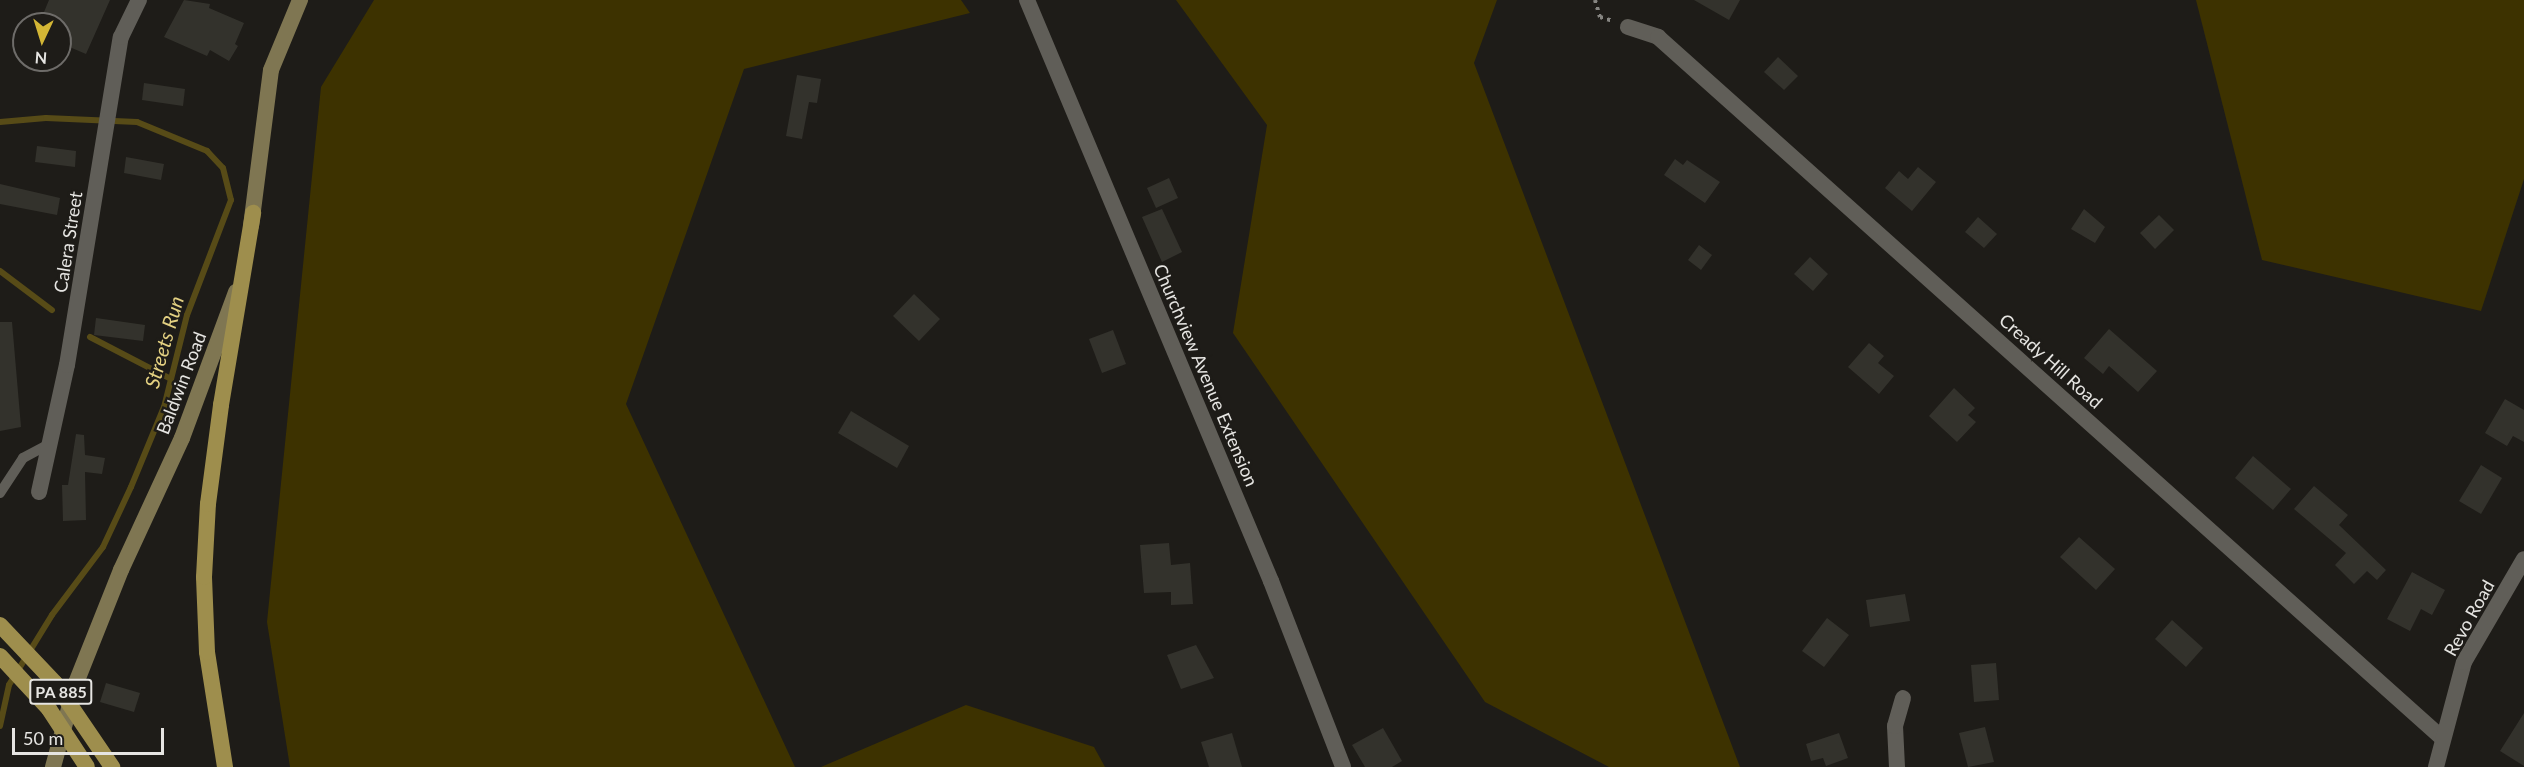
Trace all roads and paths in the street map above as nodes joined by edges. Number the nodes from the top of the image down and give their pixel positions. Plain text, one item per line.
1 (139, 0) edge
2 (300, 0) edge
3 (1027, 0) edge
4 (1595, 0) edge
5 (1628, 27) joint
6 (254, 213) junction
7 (50, 444) junction
8 (39, 492) dead end
9 (0, 493) edge
10 (2524, 559) edge
11 (0, 625) edge
12 (0, 656) edge
13 (1903, 698) dead end
14 (2441, 736) junction
15 (52, 767) edge
16 (87, 767) edge
17 (112, 767) edge
18 (225, 767) edge
19 (1343, 767) edge
20 (1897, 767) edge
21 (2436, 767) edge

1 - 7 street, Calera Street
2 - 6 main road, Baldwin Road
3 - 19 street, Churchview Avenue Extension
4 - 5 path
5 - 14 street, Cready Hill Road
6 - 15 main road, Baldwin Road
6 - 18 main road
7 - 8 street, Calera Street
7 - 9 lane
10 - 14 street, Revo Road
11 - 17 main road, PA 885
12 - 16 main road, PA 885
13 - 20 street
14 - 21 street, Revo Road

